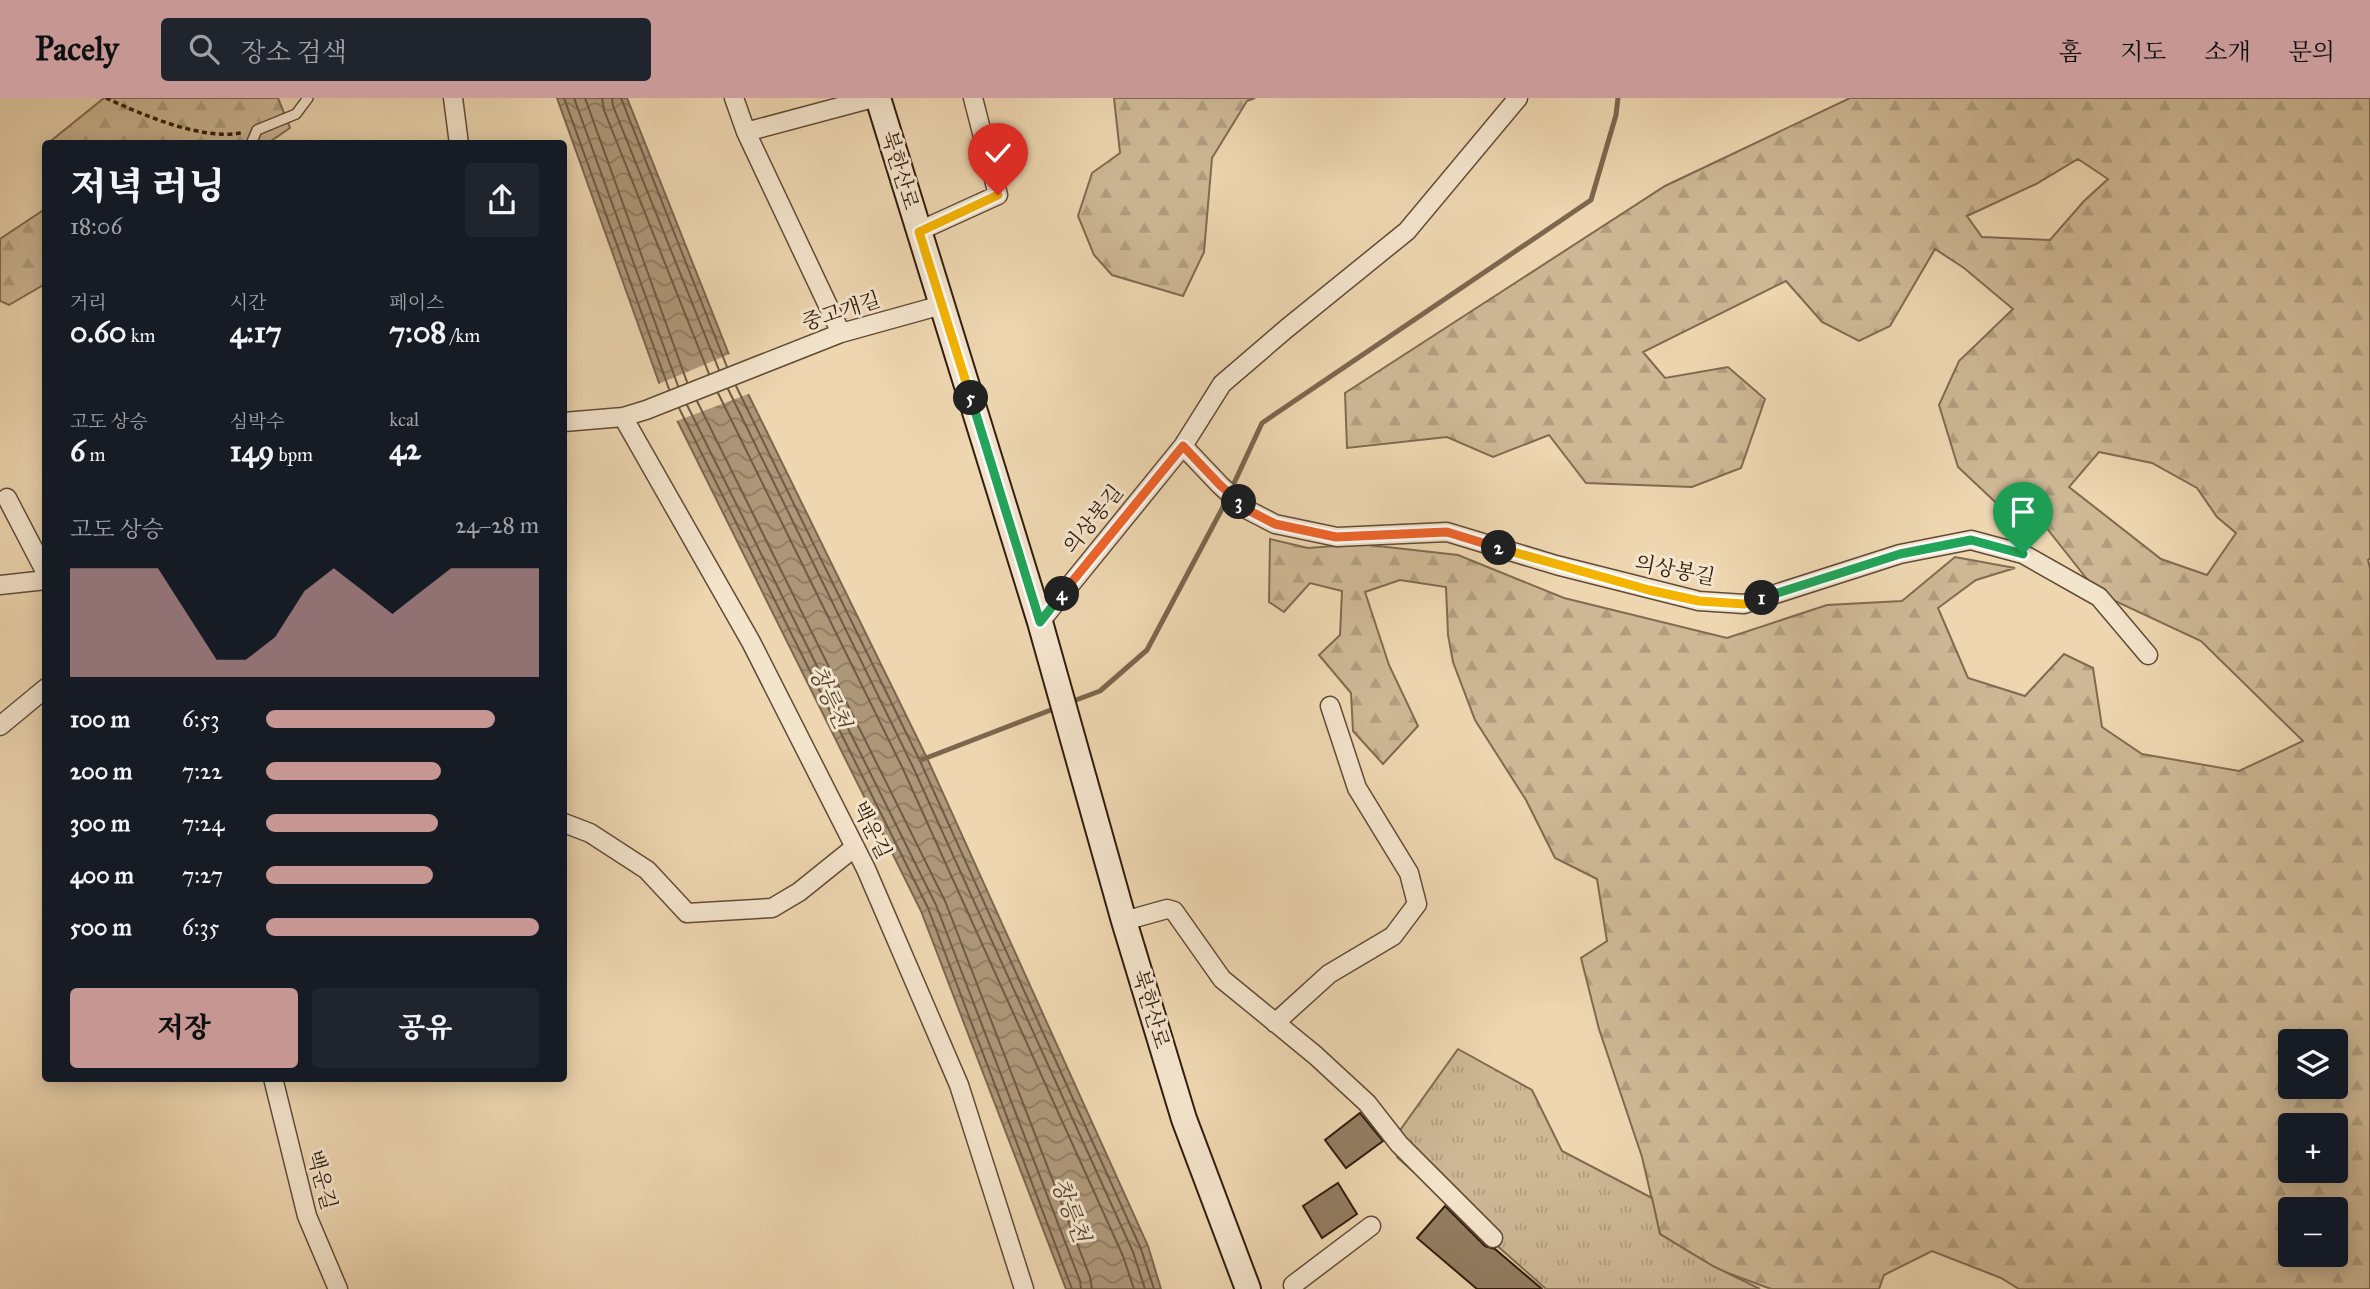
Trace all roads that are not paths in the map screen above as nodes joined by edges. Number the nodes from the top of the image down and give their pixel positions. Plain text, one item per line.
1 (308, 98) edge
2 (453, 98) edge
3 (734, 98) edge
4 (875, 98) edge
5 (973, 98) edge
6 (1518, 98) edge
7 (746, 132) junction
8 (253, 140) edge
9 (458, 140) edge
10 (919, 232) junction
11 (942, 304) junction
12 (841, 332) junction
13 (623, 417) junction
14 (567, 422) edge
15 (1183, 446) junction
16 (7, 498) dead end
17 (42, 565) edge
18 (42, 580) edge
19 (0, 585) edge
20 (1040, 622) junction
21 (2148, 655) dead end
22 (42, 691) edge
23 (1330, 706) dead end
24 (0, 726) edge
25 (567, 824) edge
26 (855, 847) junction
27 (1124, 921) junction
28 (1275, 1023) junction
29 (274, 1082) edge
30 (1371, 1226) dead end
31 (1493, 1238) dead end
32 (1291, 1288) edge
33 (338, 1289) edge
34 (1024, 1289) edge
35 (1248, 1289) edge

1 - 8 lane
2 - 9 street
3 - 7 street
4 - 7 street, 북한산로
4 - 10 main road, 북한산로
5 - 10 street
6 - 15 street, 의상봉길
7 - 12 street
10 - 11 main road, 북한산로
11 - 12 street, 중고개길
11 - 20 main road, 북한산로
12 - 13 street, 중고개길
13 - 14 street
13 - 26 street, 백운길
15 - 20 street, 의상봉길
15 - 21 street, 의상봉길
16 - 17 street
18 - 19 street
20 - 27 main road, 북한산로
22 - 24 street
23 - 28 street
25 - 26 street
26 - 34 street, 백운길
27 - 28 street
27 - 35 main road, 북한산로
28 - 31 street
29 - 33 street, 백운길
30 - 32 street

